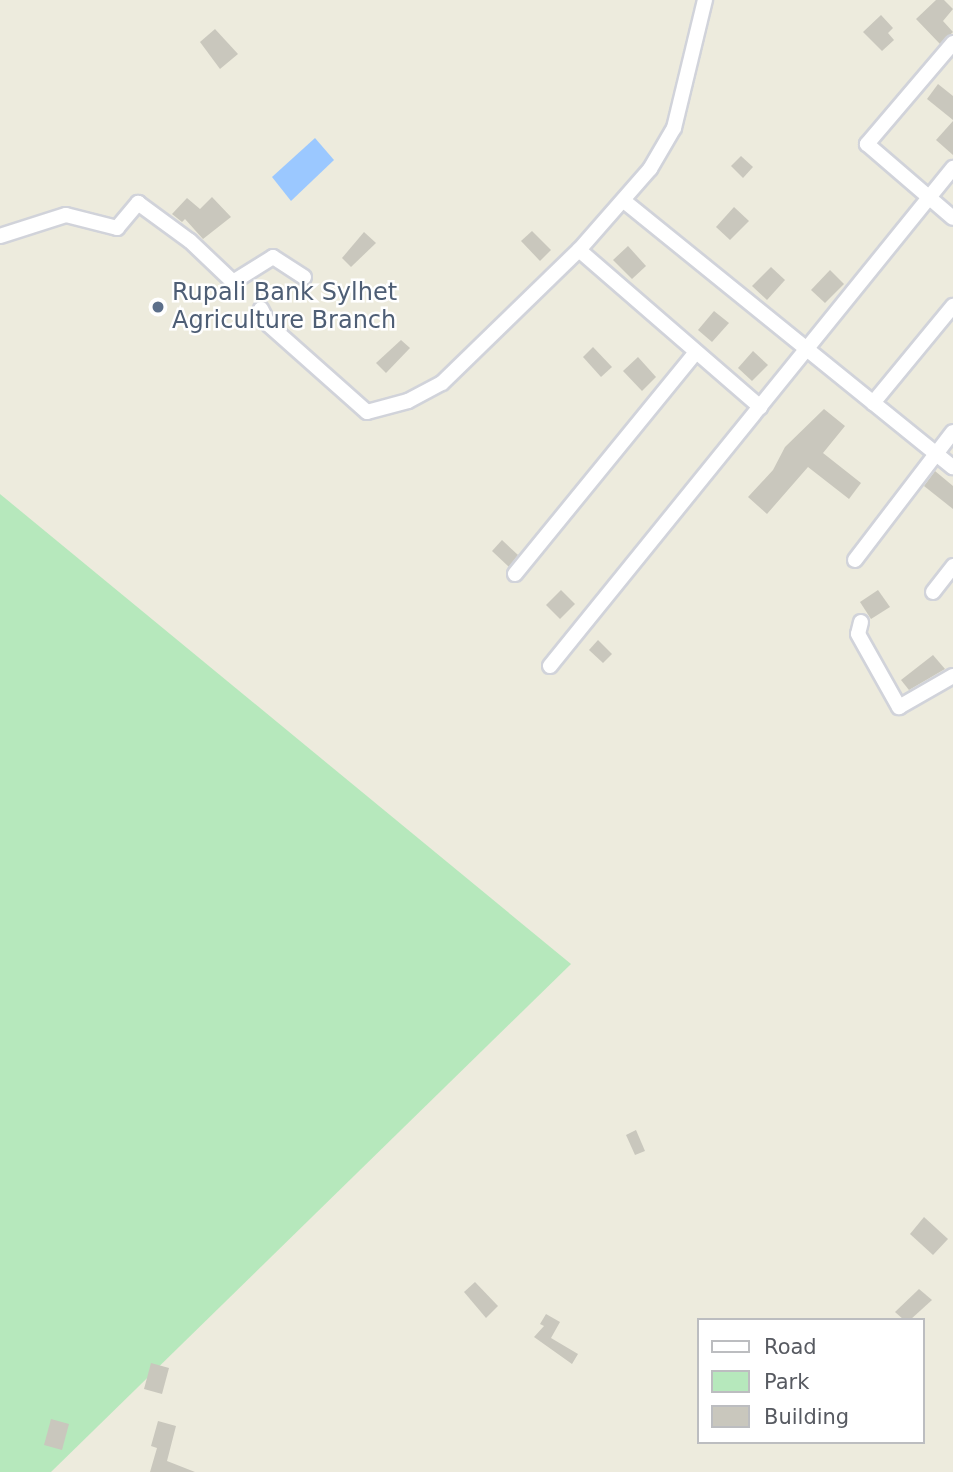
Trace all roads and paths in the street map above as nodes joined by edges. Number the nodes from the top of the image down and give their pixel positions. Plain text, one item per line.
1 (705, 0) edge
2 (953, 43) edge
3 (953, 168) edge
4 (930, 198) junction
5 (624, 201) junction
6 (953, 218) edge
7 (0, 236) edge
8 (579, 250) junction
9 (304, 277) dead end
10 (953, 306) edge
11 (261, 309) dead end
12 (807, 349) junction
13 (696, 352) junction
14 (873, 403) junction
15 (760, 407) junction
16 (953, 432) edge
17 (936, 453) junction
18 (953, 467) edge
19 (855, 560) dead end
20 (953, 566) edge
21 (515, 574) dead end
22 (933, 592) dead end
23 (862, 622) dead end
24 (550, 666) dead end
25 (953, 676) edge

1 - 5 street
2 - 4 street
3 - 4 street
4 - 6 street
4 - 12 street
5 - 8 street
5 - 12 street
7 - 9 street
8 - 11 street
8 - 13 street
10 - 14 street
12 - 14 street
12 - 15 street
13 - 15 street
13 - 21 street
14 - 17 street
15 - 24 street
16 - 17 street
17 - 18 street
17 - 19 street
20 - 22 street
23 - 25 street

